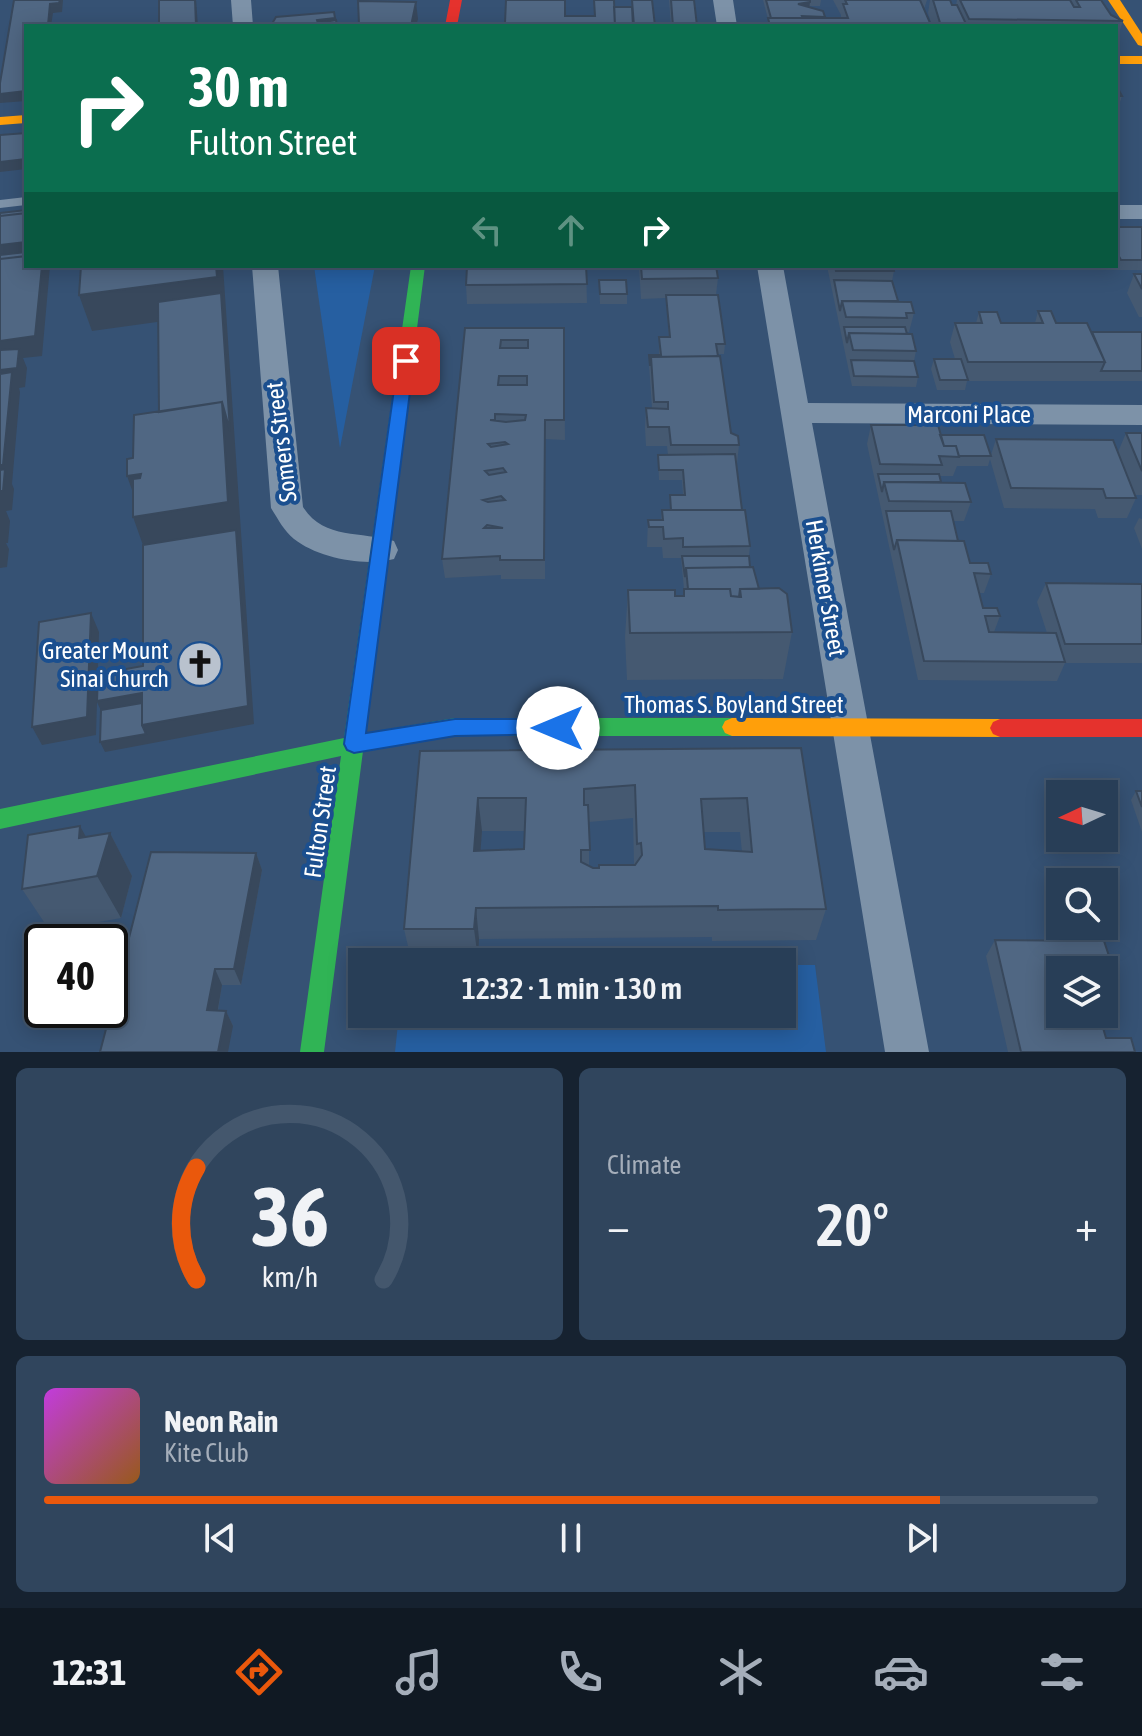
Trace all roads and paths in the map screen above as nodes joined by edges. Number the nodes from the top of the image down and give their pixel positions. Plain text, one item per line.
1 (241, 0) edge
2 (456, 0) edge
3 (723, 0) edge
4 (1114, 0) edge
5 (243, 24) edge
6 (451, 24) edge
7 (727, 24) edge
8 (1142, 43) edge
9 (1118, 60) edge
10 (1142, 60) edge
11 (24, 119) edge
12 (0, 121) edge
13 (24, 201) edge
14 (0, 204) edge
15 (1118, 212) edge
16 (1142, 212) edge
17 (265, 268) edge
18 (418, 268) edge
19 (770, 268) edge
20 (796, 413) junction
21 (1142, 415) edge
22 (382, 550) junction
23 (851, 728) junction
24 (1142, 728) edge
25 (354, 744) junction
26 (0, 819) edge
27 (312, 1052) edge
28 (907, 1052) edge

1 - 5 street
2 - 6 main road
3 - 7 street
4 - 8 main road
9 - 10 main road
11 - 12 main road
13 - 14 lane
15 - 16 street
17 - 22 street, Somers Street
18 - 22 main road, Fulton Street
19 - 20 street, Herkimer Street
20 - 21 street, Marconi Place
20 - 23 street, Herkimer Street
22 - 25 main road, Fulton Street
23 - 24 main road, Thomas S. Boyland Street
23 - 25 main road, Thomas S. Boyland Street
23 - 28 street, Herkimer Street
25 - 26 main road, Thomas S. Boyland Street
25 - 27 main road, Fulton Street

